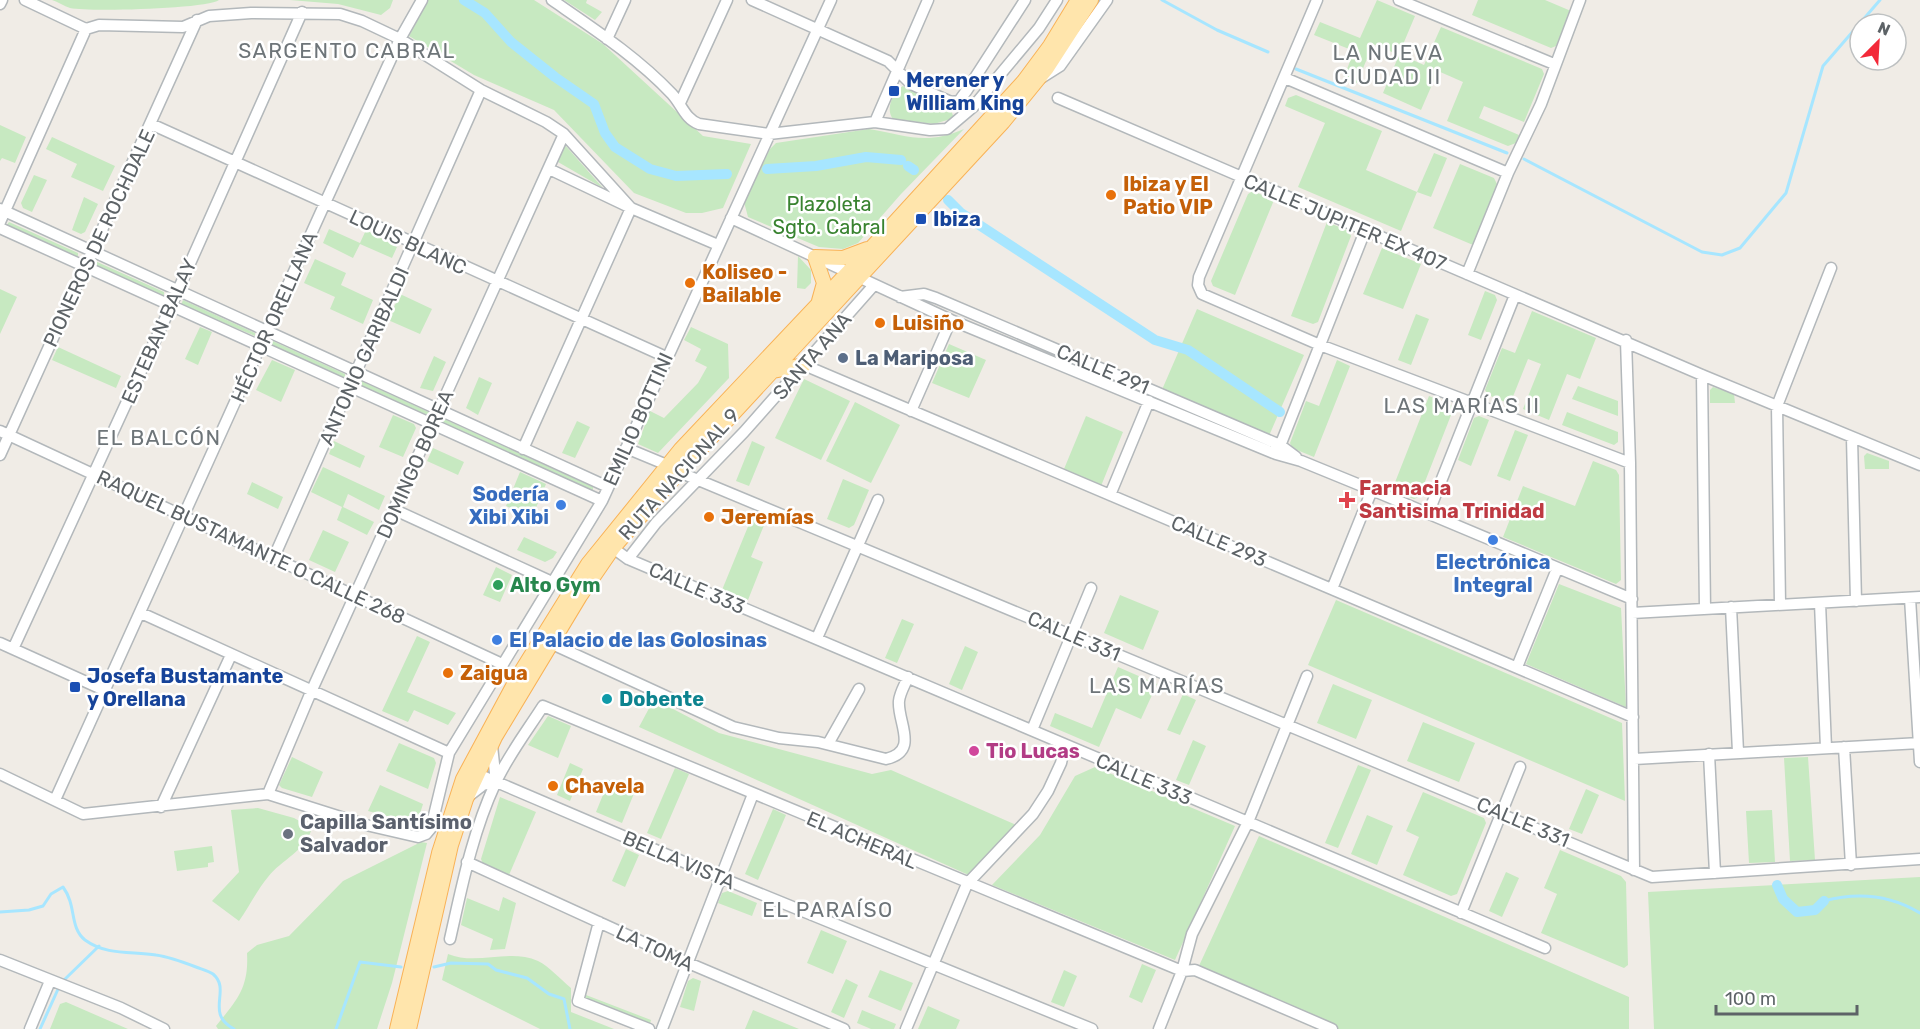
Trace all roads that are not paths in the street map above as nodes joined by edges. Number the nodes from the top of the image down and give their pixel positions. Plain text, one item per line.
1 (2, 0) edge
2 (25, 0) edge
3 (422, 0) edge
4 (552, 0) edge
5 (625, 0) edge
6 (727, 0) edge
7 (752, 0) edge
8 (831, 0) edge
9 (928, 0) edge
10 (1025, 0) edge
11 (1057, 0) edge
12 (1078, 0) edge
13 (1091, 0) edge
14 (1107, 0) edge
15 (1317, 0) edge
16 (1399, 0) edge
17 (1580, 0) edge
18 (0, 4) edge
19 (302, 12) junction
20 (197, 20) junction
21 (86, 28) junction
22 (818, 29) junction
23 (400, 39) junction
24 (607, 39) junction
25 (1554, 64) junction
26 (897, 72) junction
27 (1285, 78) junction
28 (1038, 80) junction
29 (481, 90) junction
30 (1058, 98) dead end
31 (680, 104) junction
32 (875, 122) junction
33 (152, 124) junction
34 (564, 134) junction
35 (770, 134) junction
36 (235, 162) junction
37 (549, 169) junction
38 (1508, 173) junction
39 (1241, 177) junction
40 (325, 203) junction
41 (631, 208) junction
42 (2, 214) edge
43 (731, 218) junction
44 (0, 228) edge
45 (1365, 231) junction
46 (415, 245) junction
47 (718, 245) junction
48 (874, 245) junction
49 (92, 252) junction
50 (815, 257) junction
51 (86, 267) junction
52 (1831, 268) dead end
53 (1467, 274) junction
54 (854, 275) junction
55 (498, 283) junction
56 (874, 285) junction
57 (177, 291) junction
58 (1515, 295) junction
59 (900, 297) junction
60 (819, 303) junction
61 (171, 306) junction
62 (581, 320) junction
63 (951, 320) junction
64 (268, 332) junction
65 (1626, 340) junction
66 (1320, 345) junction
67 (261, 346) junction
68 (666, 357) junction
69 (804, 365) junction
70 (356, 372) junction
71 (771, 372) junction
72 (1702, 375) junction
73 (349, 387) junction
74 (1149, 401) junction
75 (1472, 403) junction
76 (1777, 406) junction
77 (439, 411) junction
78 (911, 411) junction
79 (433, 425) junction
80 (5, 433) edge
81 (1852, 438) junction
82 (626, 448) junction
83 (523, 449) junction
84 (1278, 450) junction
85 (0, 455) edge
86 (1630, 462) junction
87 (1920, 465) edge
88 (673, 468) junction
89 (94, 473) junction
90 (699, 479) junction
91 (608, 487) junction
92 (1372, 490) junction
93 (1110, 495) junction
94 (878, 500) dead end
95 (602, 501) junction
96 (395, 510) junction
97 (1428, 514) junction
98 (185, 516) junction
99 (858, 546) junction
100 (613, 548) junction
101 (274, 557) junction
102 (628, 559) junction
103 (1557, 569) junction
104 (552, 582) junction
105 (1091, 588) dead end
106 (1332, 589) junction
107 (356, 595) junction
108 (1915, 597) edge
109 (1632, 599) junction
110 (1856, 601) junction
111 (1820, 603) junction
112 (1780, 604) junction
113 (1731, 607) junction
114 (1705, 609) junction
115 (141, 613) junction
116 (1632, 613) junction
117 (1072, 634) junction
118 (817, 638) junction
119 (0, 643) edge
120 (550, 643) junction
121 (13, 649) junction
122 (231, 655) junction
123 (502, 664) junction
124 (1517, 667) junction
125 (1307, 676) dead end
126 (908, 677) junction
127 (859, 689) dead end
128 (104, 690) junction
129 (311, 692) junction
130 (1633, 717) junction
131 (1287, 725) junction
132 (1032, 730) junction
133 (492, 742) junction
134 (1059, 743) junction
135 (1919, 743) edge
136 (828, 744) junction
137 (1844, 747) junction
138 (1826, 748) junction
139 (1078, 751) junction
140 (1738, 752) junction
141 (449, 753) junction
142 (1708, 754) junction
143 (1634, 759) junction
144 (1920, 762) edge
145 (1061, 763) junction
146 (1520, 767) dead end
147 (472, 772) junction
148 (0, 774) edge
149 (496, 782) junction
150 (268, 794) junction
151 (753, 794) junction
152 (466, 799) junction
153 (55, 800) junction
154 (161, 807) junction
155 (1501, 813) junction
156 (1248, 822) junction
157 (1920, 860) edge
158 (467, 862) junction
159 (1851, 865) junction
160 (1634, 870) junction
161 (1715, 873) junction
162 (719, 877) junction
163 (967, 884) junction
164 (1461, 913) junction
165 (599, 922) junction
166 (450, 939) dead end
167 (1545, 948) dead end
168 (0, 960) edge
169 (686, 962) junction
170 (935, 964) junction
171 (1182, 971) junction
172 (50, 981) junction
173 (30, 1029) edge
174 (164, 1029) edge
175 (397, 1029) edge
176 (409, 1029) edge
177 (649, 1029) edge
178 (662, 1029) edge
179 (844, 1029) edge
180 (906, 1029) edge
181 (1092, 1029) edge
182 (1159, 1029) edge
183 (1332, 1029) edge

1 - 18 street
2 - 21 street
3 - 23 street, HÉCTOR ORELLANA
4 - 24 street
5 - 24 street
6 - 31 street
7 - 22 street
8 - 22 street, EMILIO BOTTINI
9 - 26 street
10 - 26 street
11 - 32 street
12 - 48 main road, RUTA NACIONAL 9
13 - 28 main road, RUTA NACIONAL 9
14 - 28 street
15 - 27 street
16 - 25 street
17 - 25 street
19 - 20 street
19 - 23 street
19 - 36 street, ESTEBAN BALAY
20 - 21 street
20 - 33 street, PIONEROS DE ROCHDALE
21 - 42 street
22 - 26 street
22 - 35 street, EMILIO BOTTINI
23 - 29 street
23 - 40 street, HÉCTOR ORELLANA
24 - 31 street
25 - 38 street
26 - 32 street
27 - 38 street
27 - 39 street
28 - 54 main road, RUTA NACIONAL 9
29 - 34 street
29 - 46 street, ANTONIO GARIBALDI
30 - 39 street, CALLE JUPITER EX 407
31 - 35 street
32 - 35 street
33 - 36 street, LOUIS BLANC
33 - 49 street, PIONEROS DE ROCHDALE
34 - 37 street, DOMINGO BOREA
34 - 41 street
35 - 43 street, EMILIO BOTTINI
36 - 40 street, LOUIS BLANC
36 - 57 street, ESTEBAN BALAY
37 - 41 street
37 - 55 street, DOMINGO BOREA
38 - 53 street
39 - 45 street, CALLE JUPITER EX 407
39 - 66 street
40 - 46 street, LOUIS BLANC
40 - 64 street, HÉCTOR ORELLANA
41 - 47 street
41 - 62 street
42 - 49 street
43 - 47 street, EMILIO BOTTINI
43 - 50 street, CALLE 291
44 - 51 street
45 - 53 street, CALLE JUPITER EX 407
45 - 66 street
46 - 55 street, LOUIS BLANC
46 - 70 street, ANTONIO GARIBALDI
47 - 68 street, EMILIO BOTTINI
48 - 50 main road
48 - 54 main road, RUTA NACIONAL 9
49 - 51 street, PIONEROS DE ROCHDALE
49 - 57 street
50 - 54 street, CALLE 291
50 - 60 main road
51 - 61 street
51 - 80 street, PIONEROS DE ROCHDALE
52 - 76 street
53 - 58 street, CALLE JUPITER EX 407
54 - 56 street, CALLE 291
54 - 60 main road, RUTA NACIONAL 9
54 - 71 main road, RUTA NACIONAL 9
55 - 62 street, LOUIS BLANC
55 - 77 street, DOMINGO BOREA
56 - 59 street, CALLE 291
56 - 69 street, SANTA ANA
57 - 61 street, ESTEBAN BALAY
57 - 64 street
58 - 65 street, CALLE JUPITER EX 407
58 - 75 street
59 - 63 street, CALLE 291
59 - 84 street, CALLE 291
60 - 88 main road, RUTA NACIONAL 9
61 - 67 street
61 - 89 street, ESTEBAN BALAY
62 - 68 street, LOUIS BLANC
62 - 83 street
63 - 74 street, CALLE 291
63 - 78 street
64 - 67 street, HÉCTOR ORELLANA
64 - 70 street
65 - 72 street
65 - 86 street
66 - 75 street
66 - 84 street
67 - 73 street
67 - 98 street, HÉCTOR ORELLANA
68 - 82 street, EMILIO BOTTINI
69 - 71 main road
69 - 78 street, CALLE 293
69 - 90 street, SANTA ANA
70 - 73 street, ANTONIO GARIBALDI
70 - 77 street
71 - 88 main road, RUTA NACIONAL 9
72 - 76 street
72 - 114 street
73 - 79 street
73 - 101 street, ANTONIO GARIBALDI
74 - 84 street, CALLE 291
74 - 93 street
75 - 86 street
75 - 97 street
76 - 81 street
76 - 112 street
77 - 79 street, DOMINGO BOREA
77 - 83 street
78 - 93 street, CALLE 293
79 - 95 street
79 - 96 street, DOMINGO BOREA
80 - 85 street, PIONEROS DE ROCHDALE
80 - 89 street, RAQUEL BUSTAMANTE O CALLE 268
81 - 87 street
81 - 110 street
82 - 88 street, CALLE 331
82 - 91 street, EMILIO BOTTINI
83 - 91 street
84 - 92 street, CALLE 291
86 - 109 street
88 - 90 street, CALLE 331
88 - 100 main road, RUTA NACIONAL 9
88 - 147 main road, RUTA NACIONAL 9
89 - 98 street, RAQUEL BUSTAMANTE O CALLE 268
89 - 121 street, ESTEBAN BALAY
90 - 99 street, CALLE 331
90 - 102 street, SANTA ANA
91 - 95 street, EMILIO BOTTINI
92 - 97 street, CALLE 291
92 - 106 street
93 - 106 street, CALLE 293
94 - 99 street
95 - 104 street, EMILIO BOTTINI
96 - 104 street
96 - 107 street, DOMINGO BOREA
97 - 103 street, CALLE 291
98 - 101 street, RAQUEL BUSTAMANTE O CALLE 268
98 - 115 street, HÉCTOR ORELLANA
99 - 117 street, CALLE 331
99 - 118 street
100 - 102 street, CALLE 333
100 - 120 main road, RUTA NACIONAL 9
101 - 107 street, RAQUEL BUSTAMANTE O CALLE 268
102 - 118 street, CALLE 333
103 - 109 street, CALLE 291
103 - 124 street
104 - 123 street, EMILIO BOTTINI
105 - 117 street
106 - 124 street, CALLE 293
107 - 123 street, RAQUEL BUSTAMANTE O CALLE 268
107 - 129 street, DOMINGO BOREA
108 - 110 street
108 - 135 street
109 - 116 street
110 - 111 street
111 - 112 street
111 - 138 street
112 - 113 street
113 - 114 street
113 - 140 street
114 - 116 street
115 - 122 street
115 - 128 street, HÉCTOR ORELLANA
116 - 130 street
117 - 131 street, CALLE 331
117 - 132 street
118 - 126 street, CALLE 333
119 - 121 street
120 - 133 main road, RUTA NACIONAL 9
120 - 136 street
121 - 128 street
122 - 129 street
122 - 154 street
123 - 141 street, EMILIO BOTTINI
124 - 130 street, CALLE 293
125 - 131 street
126 - 132 street, CALLE 333
126 - 136 street
127 - 136 street
128 - 153 street, HÉCTOR ORELLANA
129 - 141 street
129 - 150 street, DOMINGO BOREA
130 - 143 street
131 - 155 street, CALLE 331
131 - 156 street
132 - 134 street, CALLE 333
133 - 147 main road, RUTA NACIONAL 9
133 - 149 street
134 - 139 street, CALLE 333
134 - 145 street
135 - 137 street
135 - 144 street
137 - 138 street
137 - 159 street
138 - 140 street
139 - 145 street
139 - 156 street, CALLE 333
140 - 142 street
141 - 150 street, EMILIO BOTTINI
142 - 143 street
142 - 161 street
143 - 160 street
145 - 163 street
146 - 155 street
147 - 149 street, BELLA VISTA
147 - 152 main road, RUTA NACIONAL 9
147 - 175 main road, RUTA NACIONAL 9
148 - 153 street
149 - 151 street, EL ACHERAL
149 - 152 street
149 - 158 street
149 - 162 street, BELLA VISTA
150 - 154 street
151 - 162 street
151 - 163 street, EL ACHERAL
152 - 176 main road, RUTA NACIONAL 9
153 - 154 street
155 - 160 street, CALLE 331
155 - 164 street
156 - 164 street, CALLE 333
156 - 171 street
157 - 159 street, CALLE 331
158 - 165 street, LA TOMA
158 - 166 street
159 - 161 street, CALLE 331
160 - 161 street, CALLE 331
162 - 169 street
162 - 170 street, BELLA VISTA
163 - 170 street
163 - 171 street, EL ACHERAL
164 - 167 street, CALLE 333
165 - 169 street, LA TOMA
165 - 177 street
168 - 172 street
169 - 178 street
169 - 179 street, LA TOMA
170 - 180 street
170 - 181 street, BELLA VISTA
171 - 182 street
171 - 183 street, EL ACHERAL
172 - 173 street
172 - 174 street

